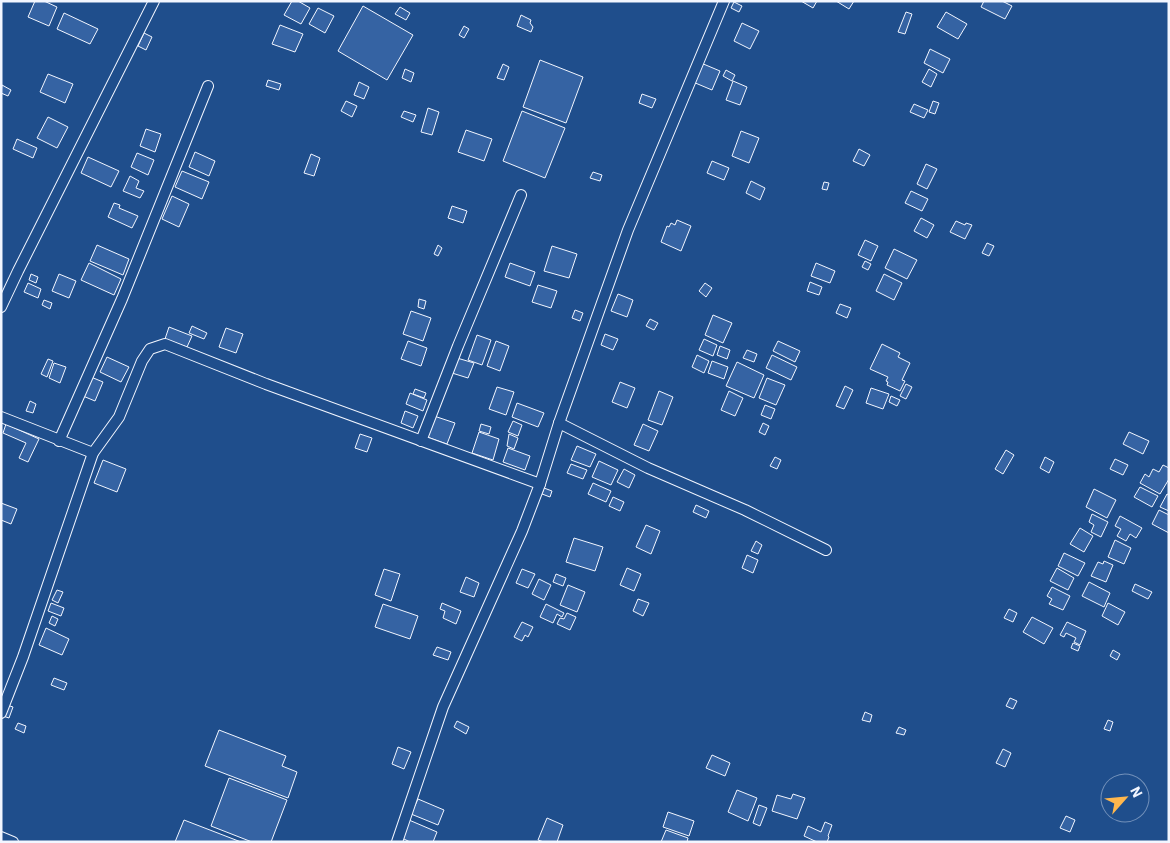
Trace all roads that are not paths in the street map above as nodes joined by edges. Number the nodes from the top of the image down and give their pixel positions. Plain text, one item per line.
1 (154, 1) edge
2 (724, 1) edge
3 (208, 86) dead end
4 (520, 195) dead end
5 (1, 307) edge
6 (1, 418) edge
7 (559, 423) junction
8 (59, 441) junction
9 (421, 441) junction
10 (93, 453) junction
11 (540, 484) junction
12 (826, 550) dead end
13 (1, 712) edge
14 (1, 837) edge
15 (13, 842) edge
16 (397, 842) edge

1 - 5 street
2 - 7 street
3 - 8 street
4 - 9 street
6 - 8 street
7 - 11 street
7 - 12 street
8 - 10 street
9 - 10 street
9 - 11 street
10 - 13 street
11 - 16 street
14 - 15 street

